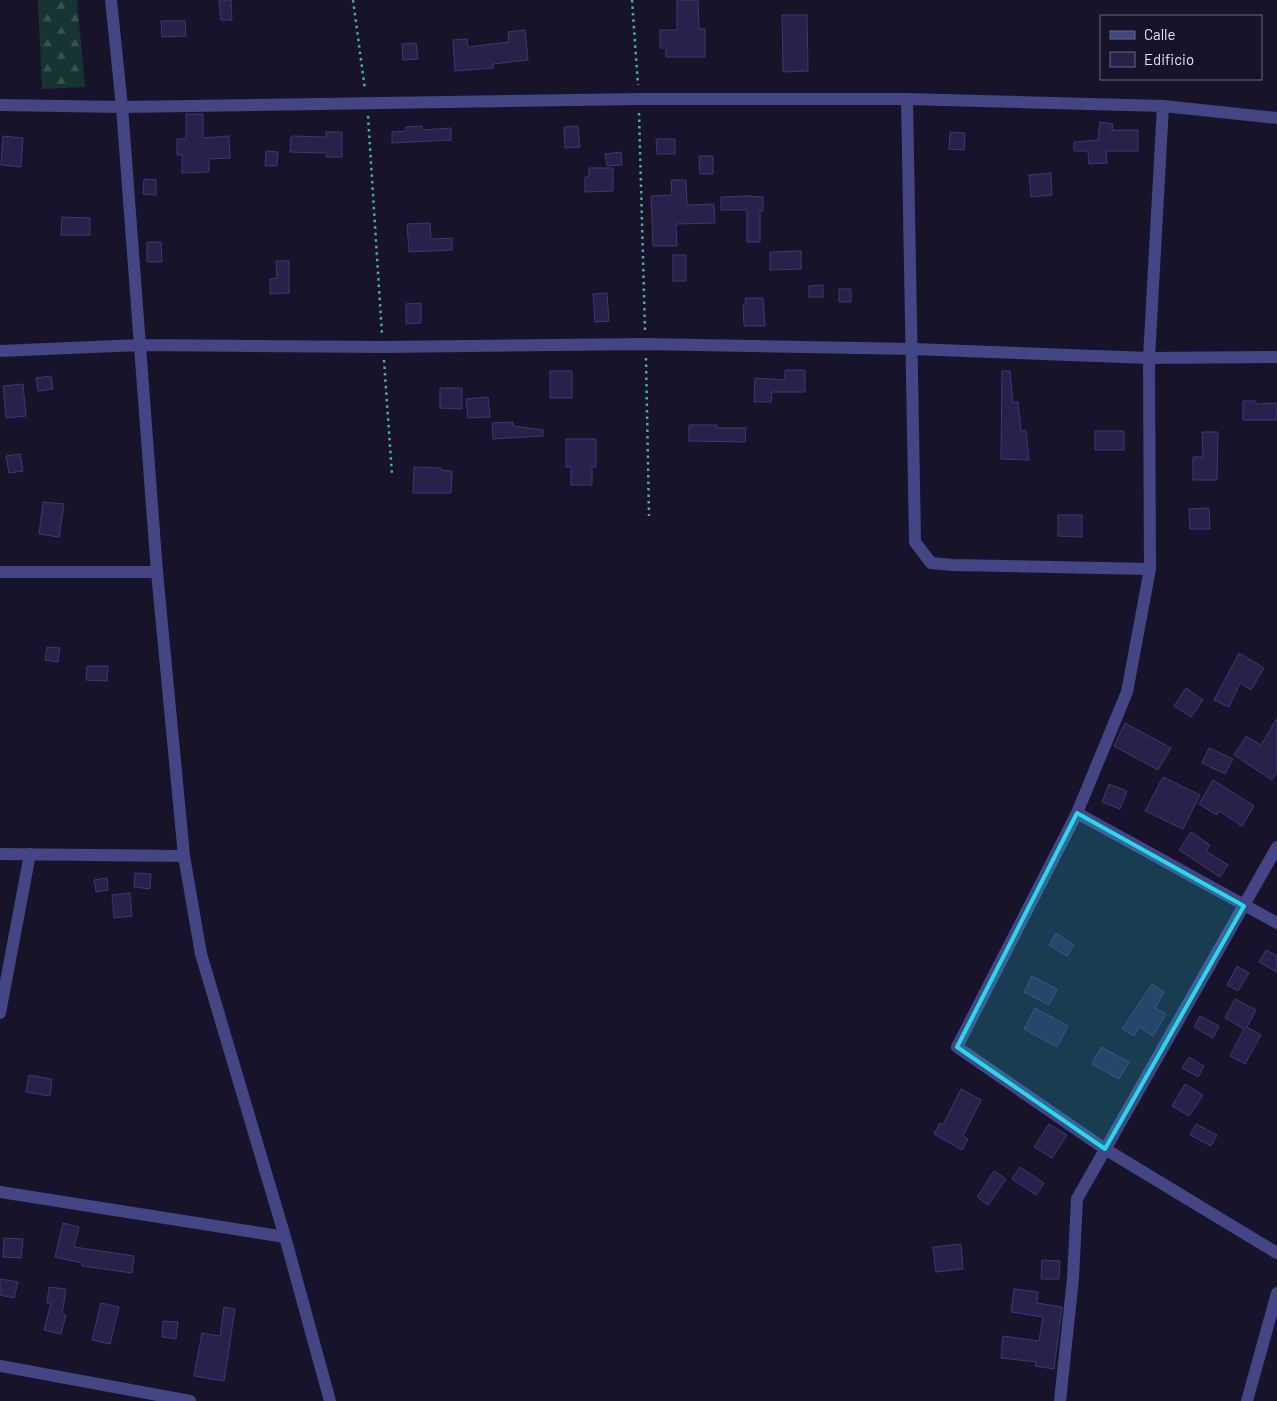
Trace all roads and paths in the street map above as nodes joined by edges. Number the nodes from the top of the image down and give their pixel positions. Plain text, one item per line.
1 (111, 0) edge
2 (354, 0) edge
3 (632, 0) edge
4 (639, 99) junction
5 (907, 99) junction
6 (367, 104) junction
7 (0, 105) edge
8 (1163, 106) junction
9 (122, 107) junction
10 (1277, 118) edge
11 (645, 344) junction
12 (140, 345) junction
13 (383, 347) junction
14 (912, 349) junction
15 (0, 351) edge
16 (1277, 357) edge
17 (1149, 358) junction
18 (392, 475) dead end
19 (648, 516) dead end
20 (1150, 569) junction
21 (0, 572) edge
22 (157, 572) junction
23 (1077, 812) junction
24 (1277, 848) edge
25 (0, 854) edge
26 (30, 854) junction
27 (184, 856) junction
28 (1244, 906) junction
29 (1277, 923) edge
30 (0, 1012) edge
31 (1105, 1149) junction
32 (0, 1192) edge
33 (284, 1237) junction
34 (1277, 1253) edge
35 (1277, 1293) edge
36 (0, 1366) edge
37 (136, 1396) edge
38 (190, 1401) edge
39 (330, 1401) edge
40 (1060, 1401) edge
41 (1247, 1401) edge

1 - 9 street
2 - 6 path
3 - 4 path
4 - 5 street
4 - 6 street
4 - 11 path
5 - 8 street
5 - 14 street
6 - 9 street
6 - 13 path
7 - 9 street
8 - 10 street
8 - 17 street
9 - 12 street
11 - 13 street
11 - 14 street
11 - 19 path
12 - 13 street
12 - 15 street
12 - 22 street
13 - 18 path
14 - 17 street
14 - 20 street
16 - 17 street
17 - 20 street
20 - 23 street
21 - 22 street
22 - 27 street
23 - 28 street
23 - 31 street
24 - 28 street
25 - 26 street
26 - 27 street
26 - 30 street
27 - 33 street
28 - 29 street
28 - 31 street
31 - 34 street
31 - 40 street
32 - 33 street
33 - 39 street
35 - 41 street
36 - 37 street
37 - 38 street

